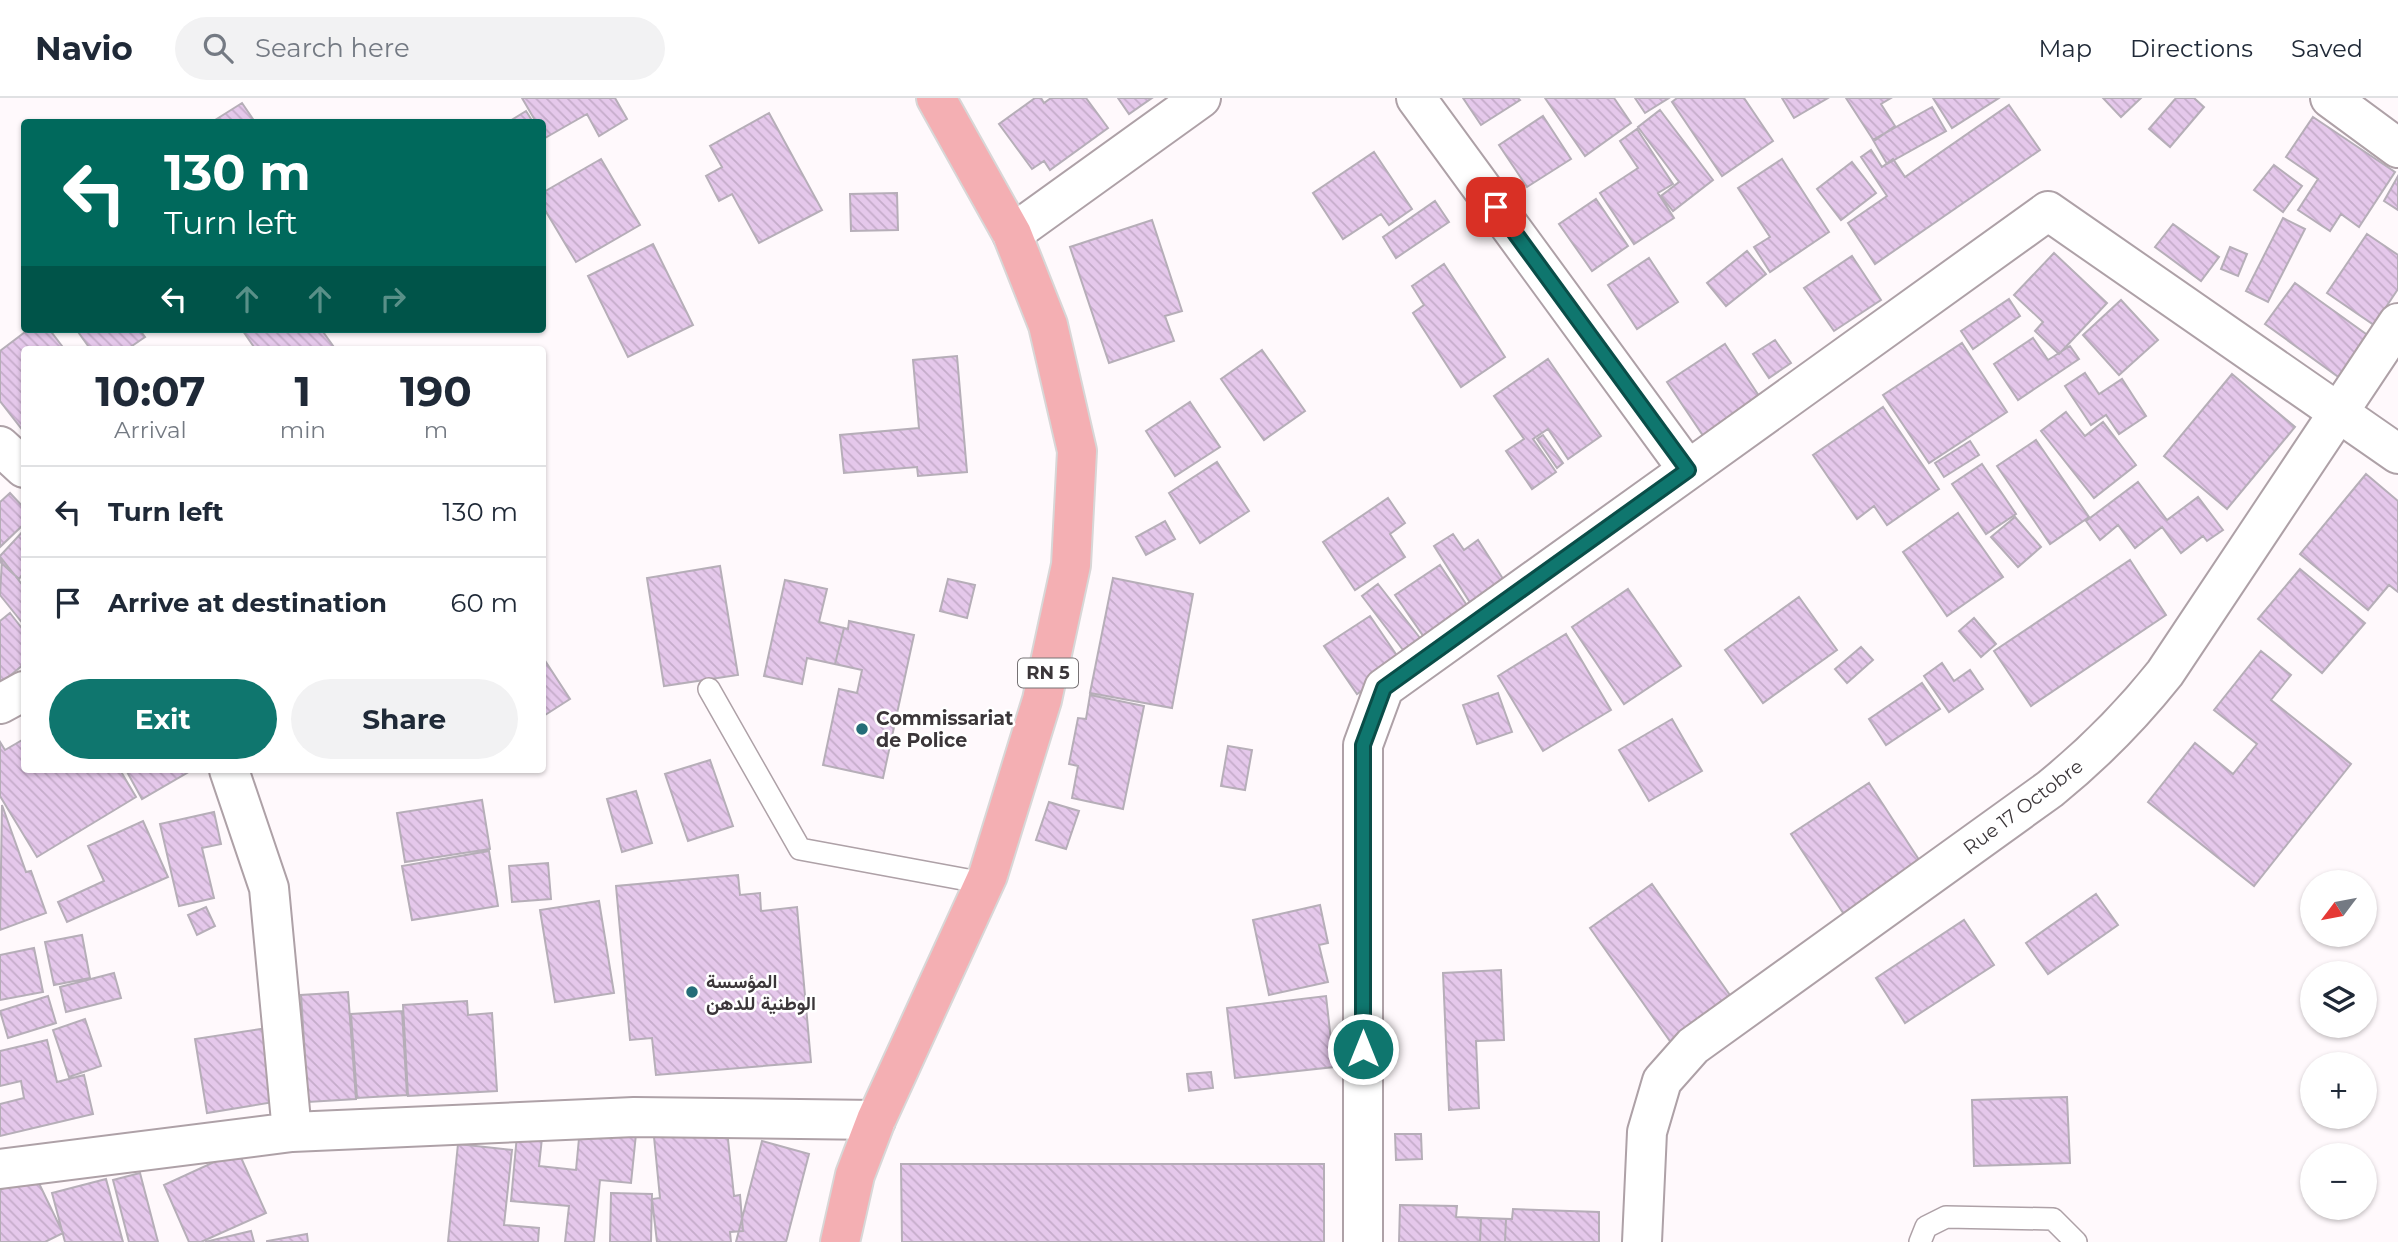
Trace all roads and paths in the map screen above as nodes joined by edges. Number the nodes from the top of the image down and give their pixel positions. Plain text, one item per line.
1 (936, 98) edge
2 (1201, 98) edge
3 (1416, 98) edge
4 (2330, 98) edge
5 (2398, 148) edge
6 (1012, 234) junction
7 (2398, 323) edge
8 (2338, 412) junction
9 (0, 446) edge
10 (2398, 454) edge
11 (21, 465) edge
12 (1688, 470) junction
13 (709, 689) dead end
14 (21, 693) edge
15 (0, 704) edge
16 (230, 773) edge
17 (984, 883) junction
18 (876, 1120) junction
19 (292, 1132) junction
20 (0, 1169) edge
21 (840, 1242) edge
22 (1363, 1242) edge
23 (1642, 1242) edge
24 (1920, 1242) edge
25 (2076, 1242) edge

1 - 6 main road, RN 5
2 - 6 street
3 - 12 street
4 - 5 street
6 - 17 main road, RN 5
7 - 8 street, Rue 17 Octobre
8 - 10 street
8 - 12 street
8 - 23 street, Rue 17 Octobre
9 - 11 street
12 - 22 street
13 - 17 lane
14 - 15 street
16 - 19 street
17 - 18 main road, RN 5
18 - 19 street
18 - 21 main road, RN 5
19 - 20 street
24 - 25 lane

